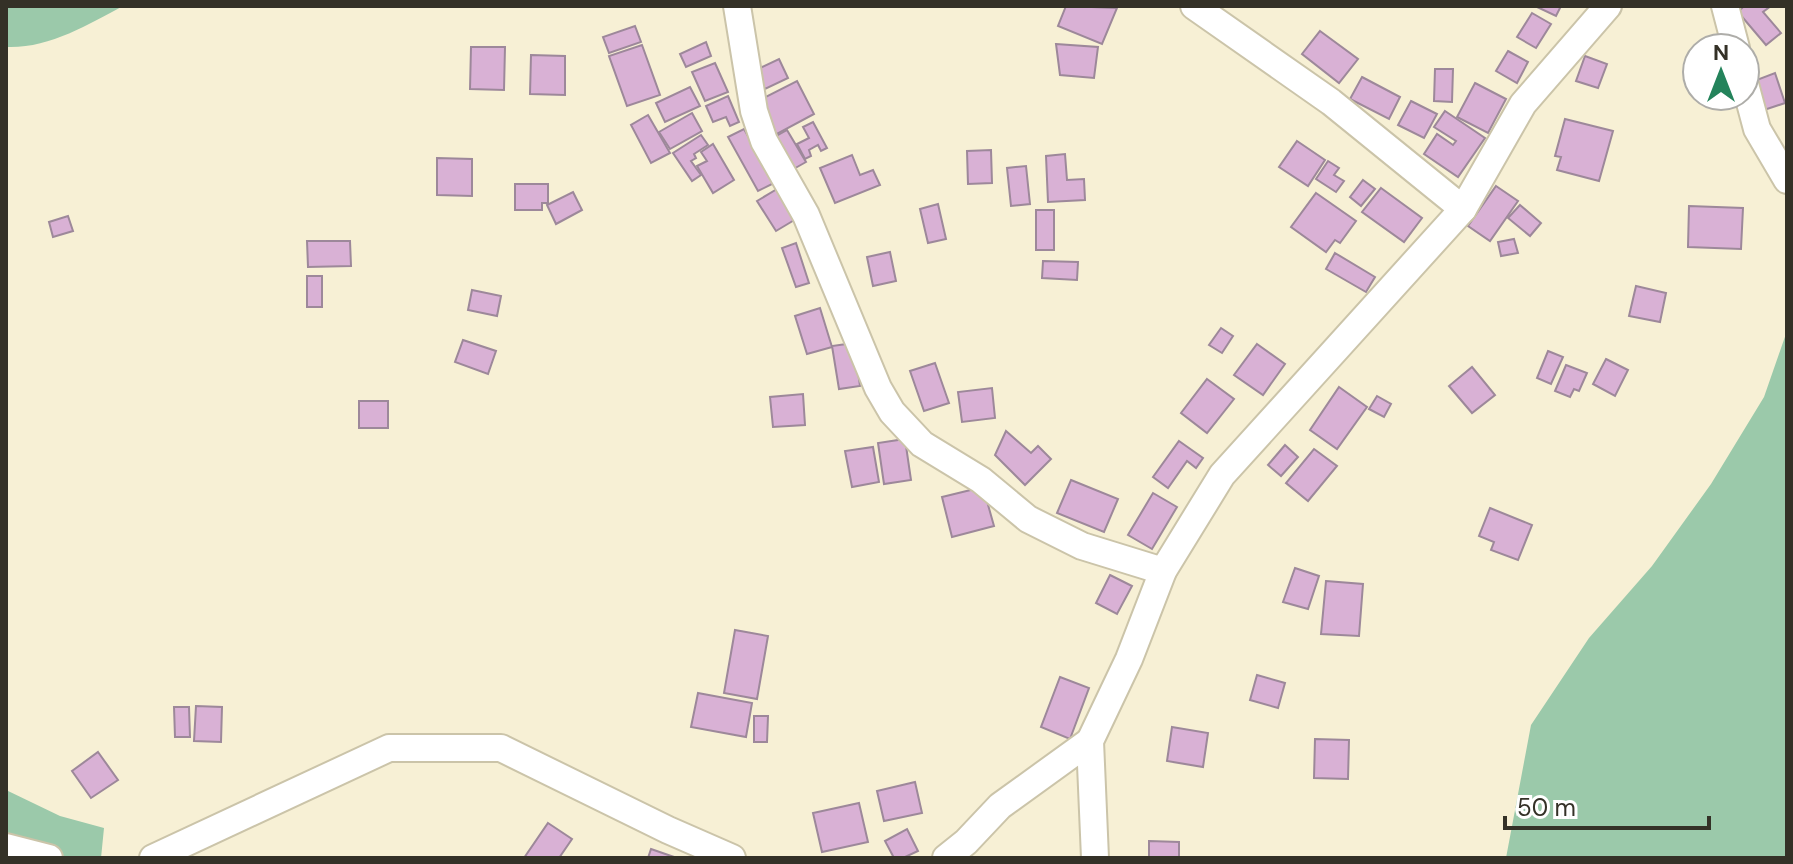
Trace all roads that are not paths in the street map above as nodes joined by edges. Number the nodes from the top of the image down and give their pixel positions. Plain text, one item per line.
1 (737, 6) edge
2 (1194, 6) edge
3 (1608, 6) edge
4 (1725, 6) edge
5 (1732, 32) edge
6 (1752, 112) edge
7 (1787, 180) edge
8 (1463, 209) junction
9 (1163, 571) junction
10 (1090, 741) junction
11 (6, 847) edge
12 (49, 858) edge
13 (153, 858) edge
14 (732, 858) edge
15 (946, 858) edge
16 (1095, 858) edge

1 - 9 street
2 - 8 street
3 - 8 street
4 - 5 street
6 - 7 street
8 - 9 street
9 - 10 street
10 - 15 street
10 - 16 street
11 - 12 street
13 - 14 street

